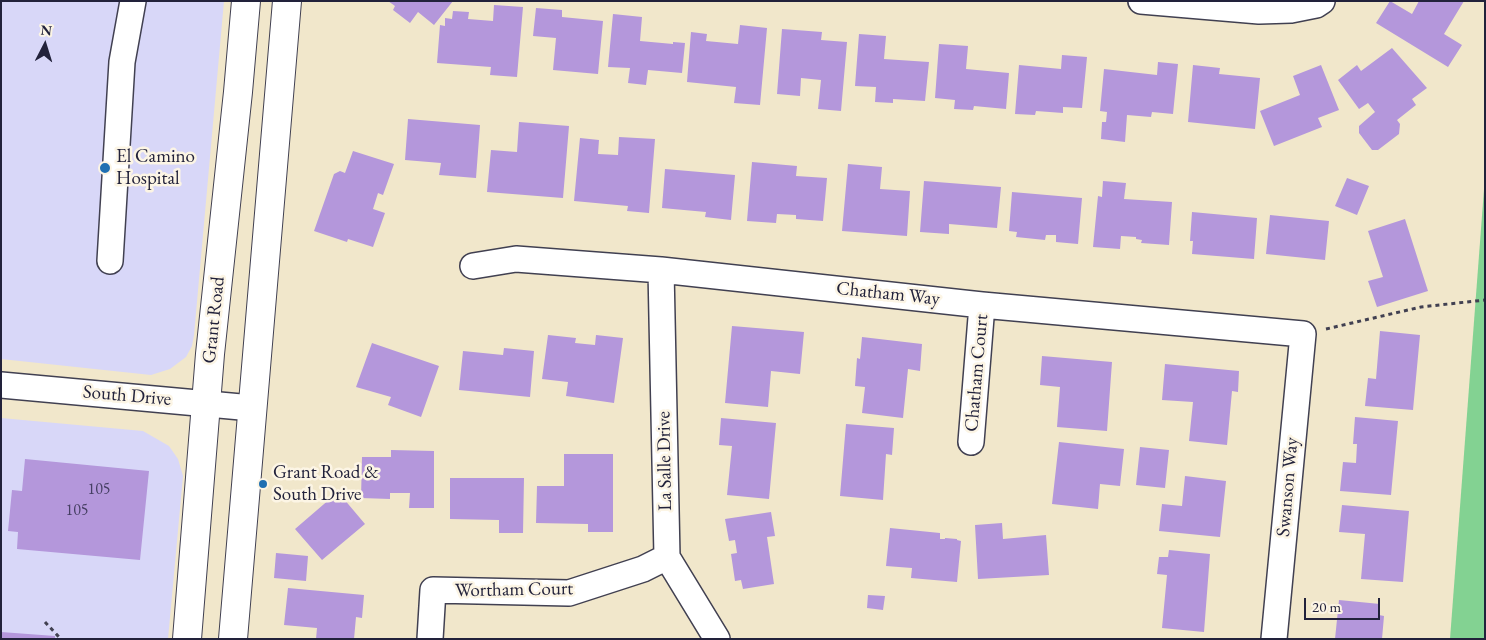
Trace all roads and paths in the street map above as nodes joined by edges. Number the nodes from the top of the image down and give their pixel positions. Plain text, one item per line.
1 (133, 1) edge
2 (246, 1) edge
3 (287, 1) edge
4 (1141, 1) edge
5 (1322, 1) edge
6 (110, 261) dead end
7 (473, 266) dead end
8 (661, 270) junction
9 (1485, 300) edge
10 (982, 305) junction
11 (1303, 334) junction
12 (1, 385) edge
13 (206, 404) junction
14 (252, 408) junction
15 (971, 442) dead end
16 (667, 557) junction
17 (45, 622) dead end
18 (60, 638) edge
19 (187, 639) edge
20 (233, 639) edge
21 (430, 639) edge
22 (717, 639) edge
23 (1274, 639) edge

1 - 6 street
2 - 13 main road, Grant Road
3 - 14 main road
4 - 5 street
7 - 8 street, Chatham Way
8 - 10 street, Chatham Way
8 - 16 street, La Salle Drive
9 - 11 path
10 - 11 street, Chatham Way
10 - 15 street, Chatham Court
11 - 23 street, Swanson Way
12 - 13 street, South Drive
13 - 14 street, South Drive
13 - 19 main road, Grant Road
14 - 20 main road
16 - 21 street, Wortham Court
16 - 22 street
17 - 18 path

